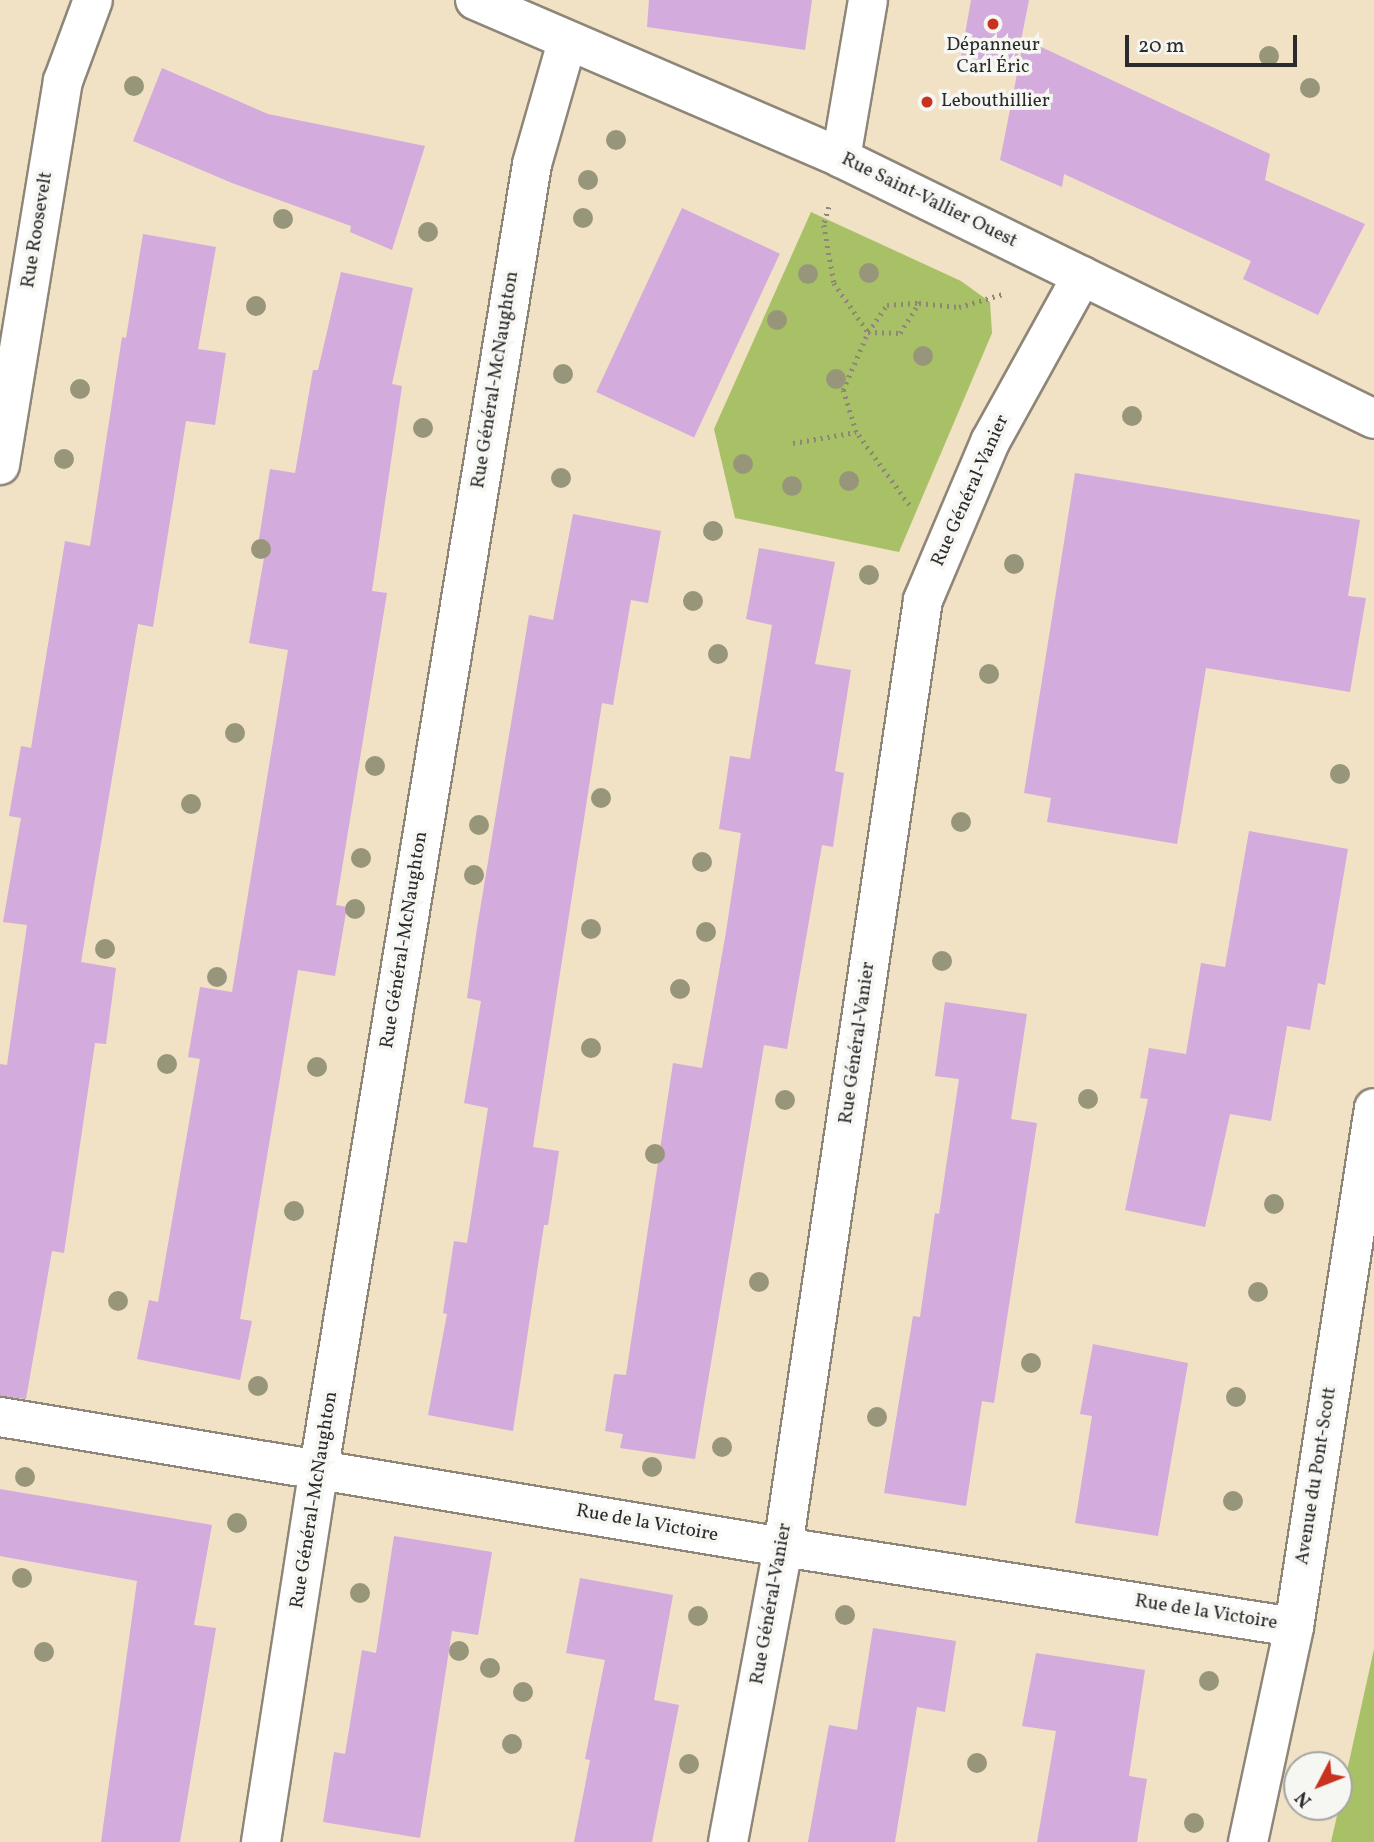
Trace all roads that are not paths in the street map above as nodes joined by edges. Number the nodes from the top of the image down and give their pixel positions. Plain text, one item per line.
1 (93, 0) edge
2 (475, 0) edge
3 (868, 0) edge
4 (567, 42) junction
5 (841, 158) junction
6 (1082, 276) junction
7 (1374, 419) edge
8 (0, 465) edge
9 (1374, 1108) edge
10 (0, 1417) edge
11 (319, 1468) junction
12 (783, 1547) junction
13 (1294, 1627) junction
14 (261, 1842) edge
15 (728, 1842) edge
16 (1248, 1842) edge

1 - 8 street, Rue Roosevelt
2 - 4 street, Rue Saint-Vallier Ouest
3 - 5 street
4 - 5 street, Rue Saint-Vallier Ouest
4 - 11 street, Rue Général-McNaughton
5 - 6 street, Rue Saint-Vallier Ouest
6 - 7 street, Rue Saint-Vallier Ouest
6 - 12 street, Rue Général-Vanier
9 - 13 street, Avenue du Pont-Scott
10 - 11 street, Rue de la Victoire
11 - 12 street, Rue de la Victoire
11 - 14 street, Rue Général-McNaughton
12 - 13 street, Rue de la Victoire
12 - 15 street, Rue Général-Vanier
13 - 16 street, Avenue du Pont-Scott

